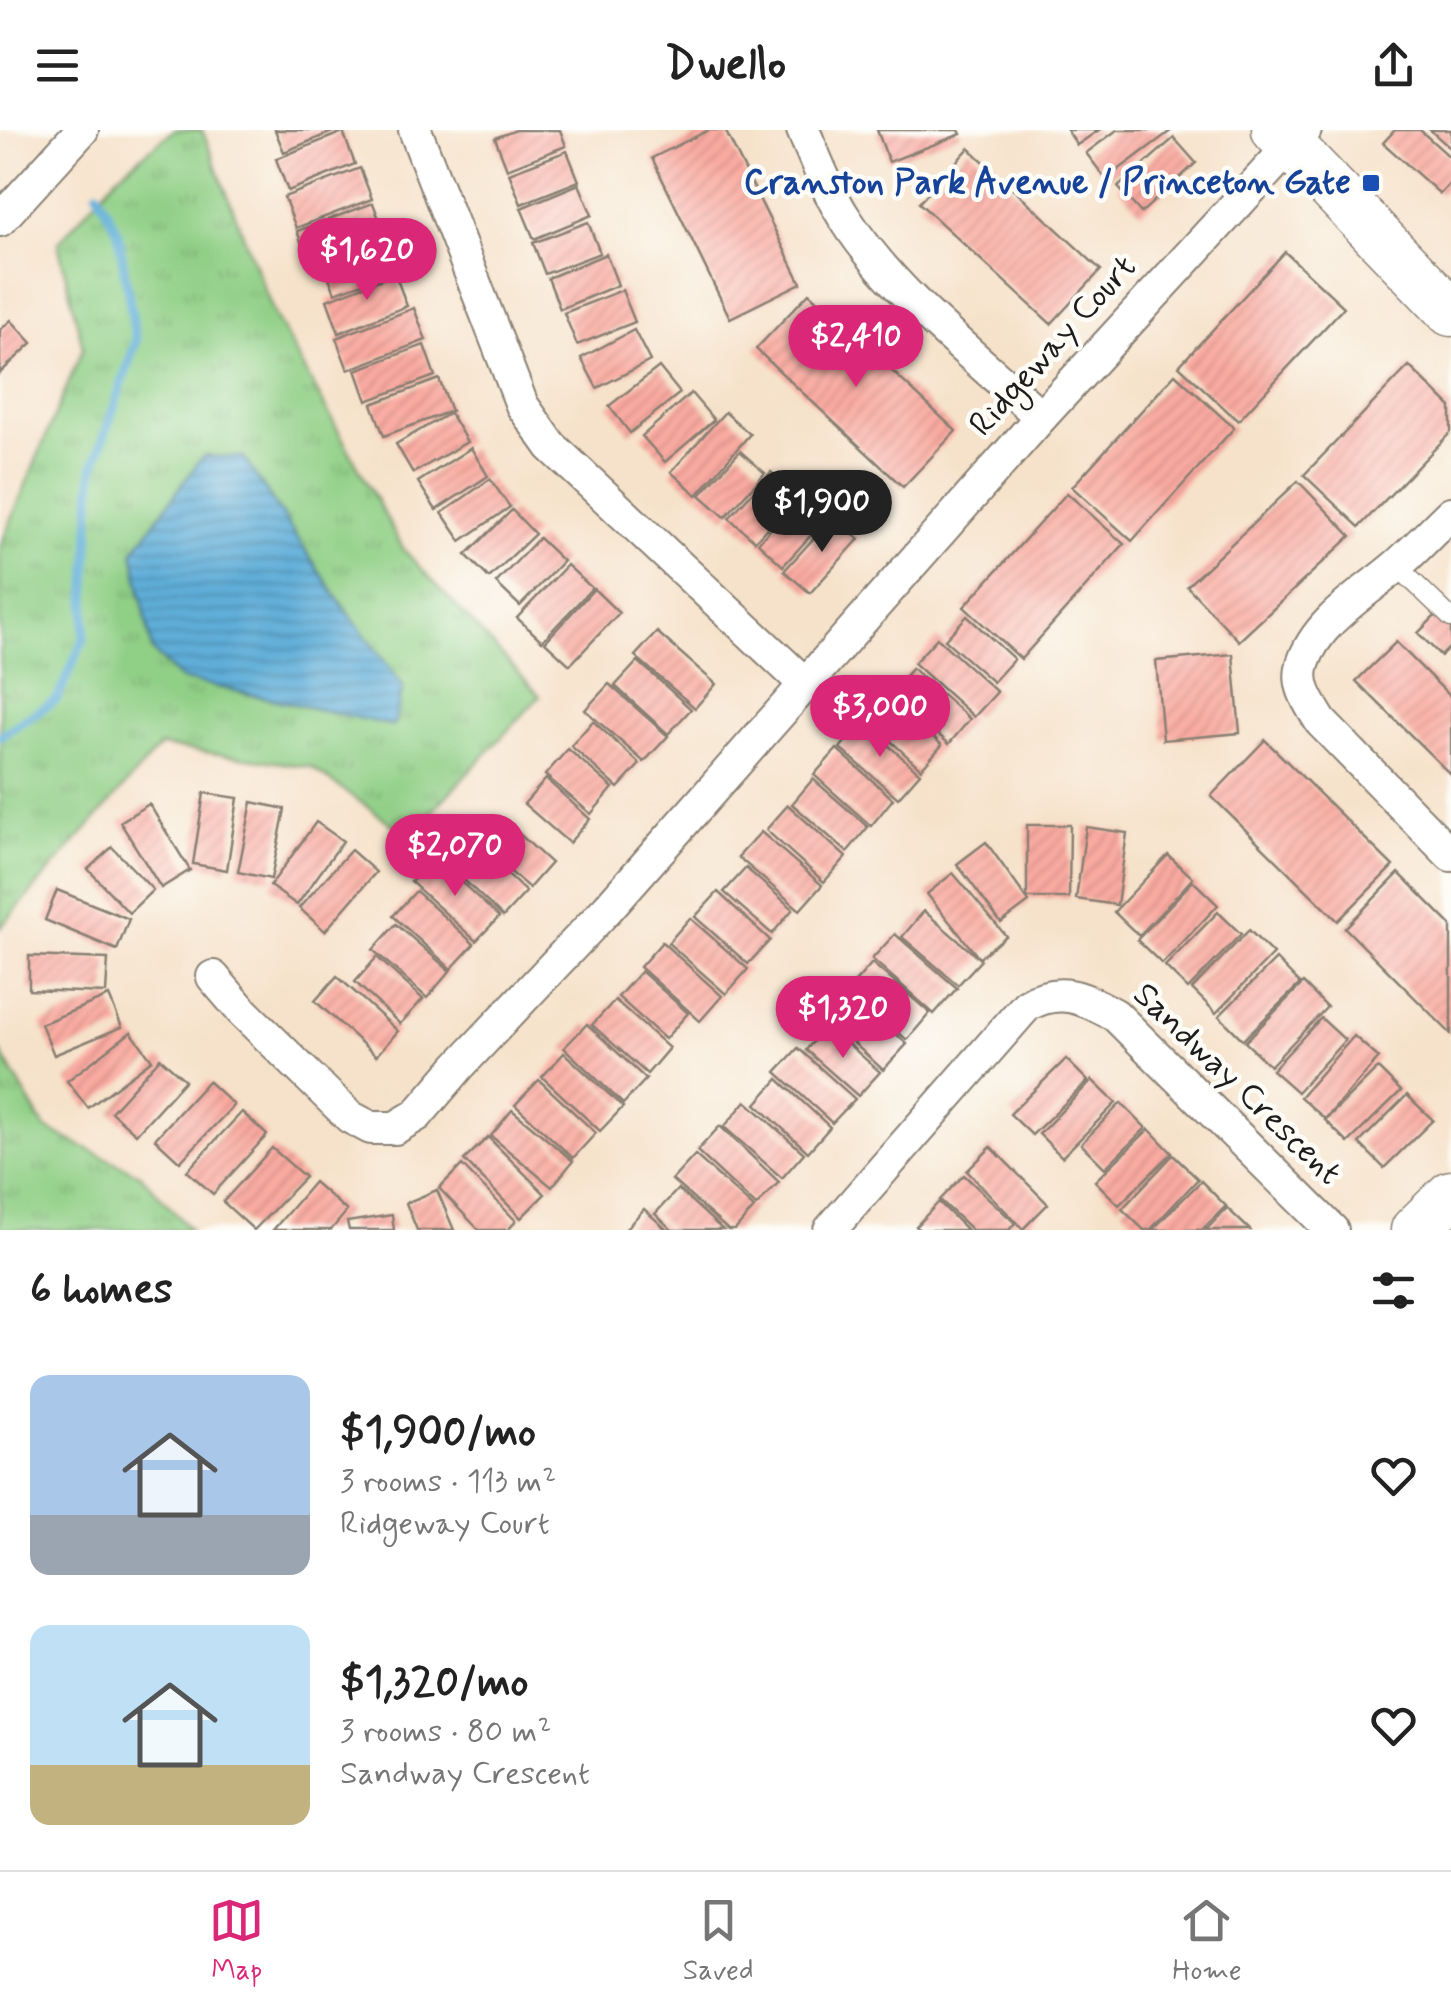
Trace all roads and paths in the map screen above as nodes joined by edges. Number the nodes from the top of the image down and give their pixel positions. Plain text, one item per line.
1 (82, 130) edge
2 (415, 130) edge
3 (803, 130) edge
4 (1290, 136) edge
5 (0, 220) edge
6 (1451, 312) edge
7 (1041, 417) junction
8 (1451, 513) edge
9 (1397, 566) junction
10 (1451, 618) edge
11 (805, 684) junction
12 (1451, 855) edge
13 (213, 977) dead end
14 (1451, 1195) edge
15 (830, 1230) edge
16 (1332, 1230) edge
17 (1415, 1230) edge

1 - 5 street
2 - 11 street
3 - 7 street
4 - 6 street
4 - 7 street, Ridgeway Court
7 - 11 street, Ridgeway Court
8 - 9 street
9 - 10 lane
9 - 12 street
11 - 13 street, Ridgeway Court
14 - 17 street
15 - 16 street, Sandway Crescent

